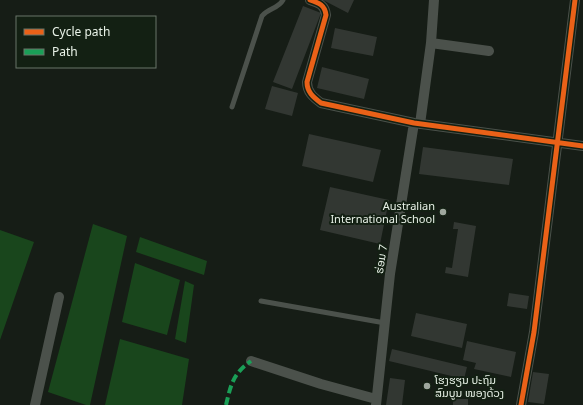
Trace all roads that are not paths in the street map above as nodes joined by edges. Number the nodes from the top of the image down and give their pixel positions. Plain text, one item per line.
1 (283, 0) edge
2 (434, 0) edge
3 (575, 0) edge
4 (313, 1) edge
5 (431, 43) junction
6 (489, 51) dead end
7 (232, 107) dead end
8 (417, 123) junction
9 (558, 144) junction
10 (583, 146) edge
11 (59, 297) dead end
12 (261, 300) dead end
13 (384, 323) junction
14 (252, 361) dead end
15 (376, 402) edge
16 (35, 405) edge
17 (521, 405) edge

1 - 7 lane
2 - 5 street, ຮ່ອມ 7
3 - 9 street
4 - 8 street
5 - 6 street
5 - 8 street, ຮ່ອມ 7
8 - 9 street
8 - 13 street, ຮ່ອມ 7
9 - 10 street
9 - 17 street
11 - 16 street
12 - 13 lane
13 - 15 street, ຮ່ອມ 7
14 - 15 street, ຮ່ອມ 7

